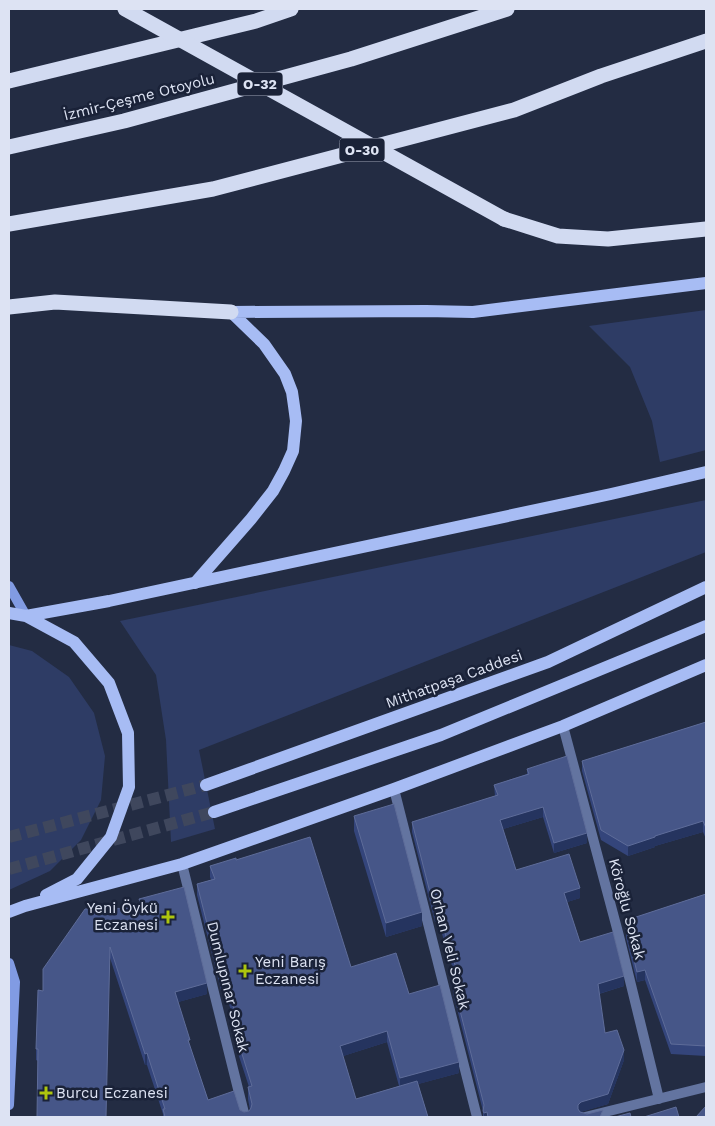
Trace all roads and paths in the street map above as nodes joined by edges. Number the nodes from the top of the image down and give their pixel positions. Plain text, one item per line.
1 (125, 9) edge
2 (291, 9) edge
3 (507, 9) edge
4 (706, 41) edge
5 (9, 81) edge
6 (9, 147) edge
7 (9, 224) edge
8 (706, 229) edge
9 (706, 283) edge
10 (9, 307) edge
11 (232, 312) junction
12 (706, 472) edge
13 (195, 583) junction
14 (9, 586) edge
15 (706, 587) edge
16 (9, 613) edge
17 (26, 616) junction
18 (706, 626) edge
19 (706, 665) edge
20 (563, 726) junction
21 (206, 785) tunnel mouth
22 (394, 789) junction
23 (214, 812) tunnel mouth
24 (182, 864) junction
25 (25, 906) junction
26 (9, 912) edge
27 (9, 962) edge
28 (706, 1087) edge
29 (659, 1099) junction
30 (9, 1105) edge
31 (245, 1117) edge
32 (477, 1117) edge
33 (584, 1117) edge

1 - 8 highway, bridge
2 - 5 highway
3 - 6 highway, İzmir-Çeşme Otoyolu / O-32
4 - 7 highway, O-30
9 - 11 main road
10 - 11 highway
11 - 13 main road
12 - 13 main road
13 - 17 main road
14 - 17 main road
15 - 21 main road, Mithatpaşa Caddesi
16 - 17 main road
17 - 25 main road
18 - 23 main road
19 - 20 main road
20 - 22 main road
20 - 29 street, Köroğlu Sokak
22 - 24 main road
22 - 32 street, Orhan Veli Sokak
24 - 25 main road
24 - 31 street, Dumlupınar Sokak
25 - 26 main road
27 - 30 main road
28 - 29 street
29 - 33 street

